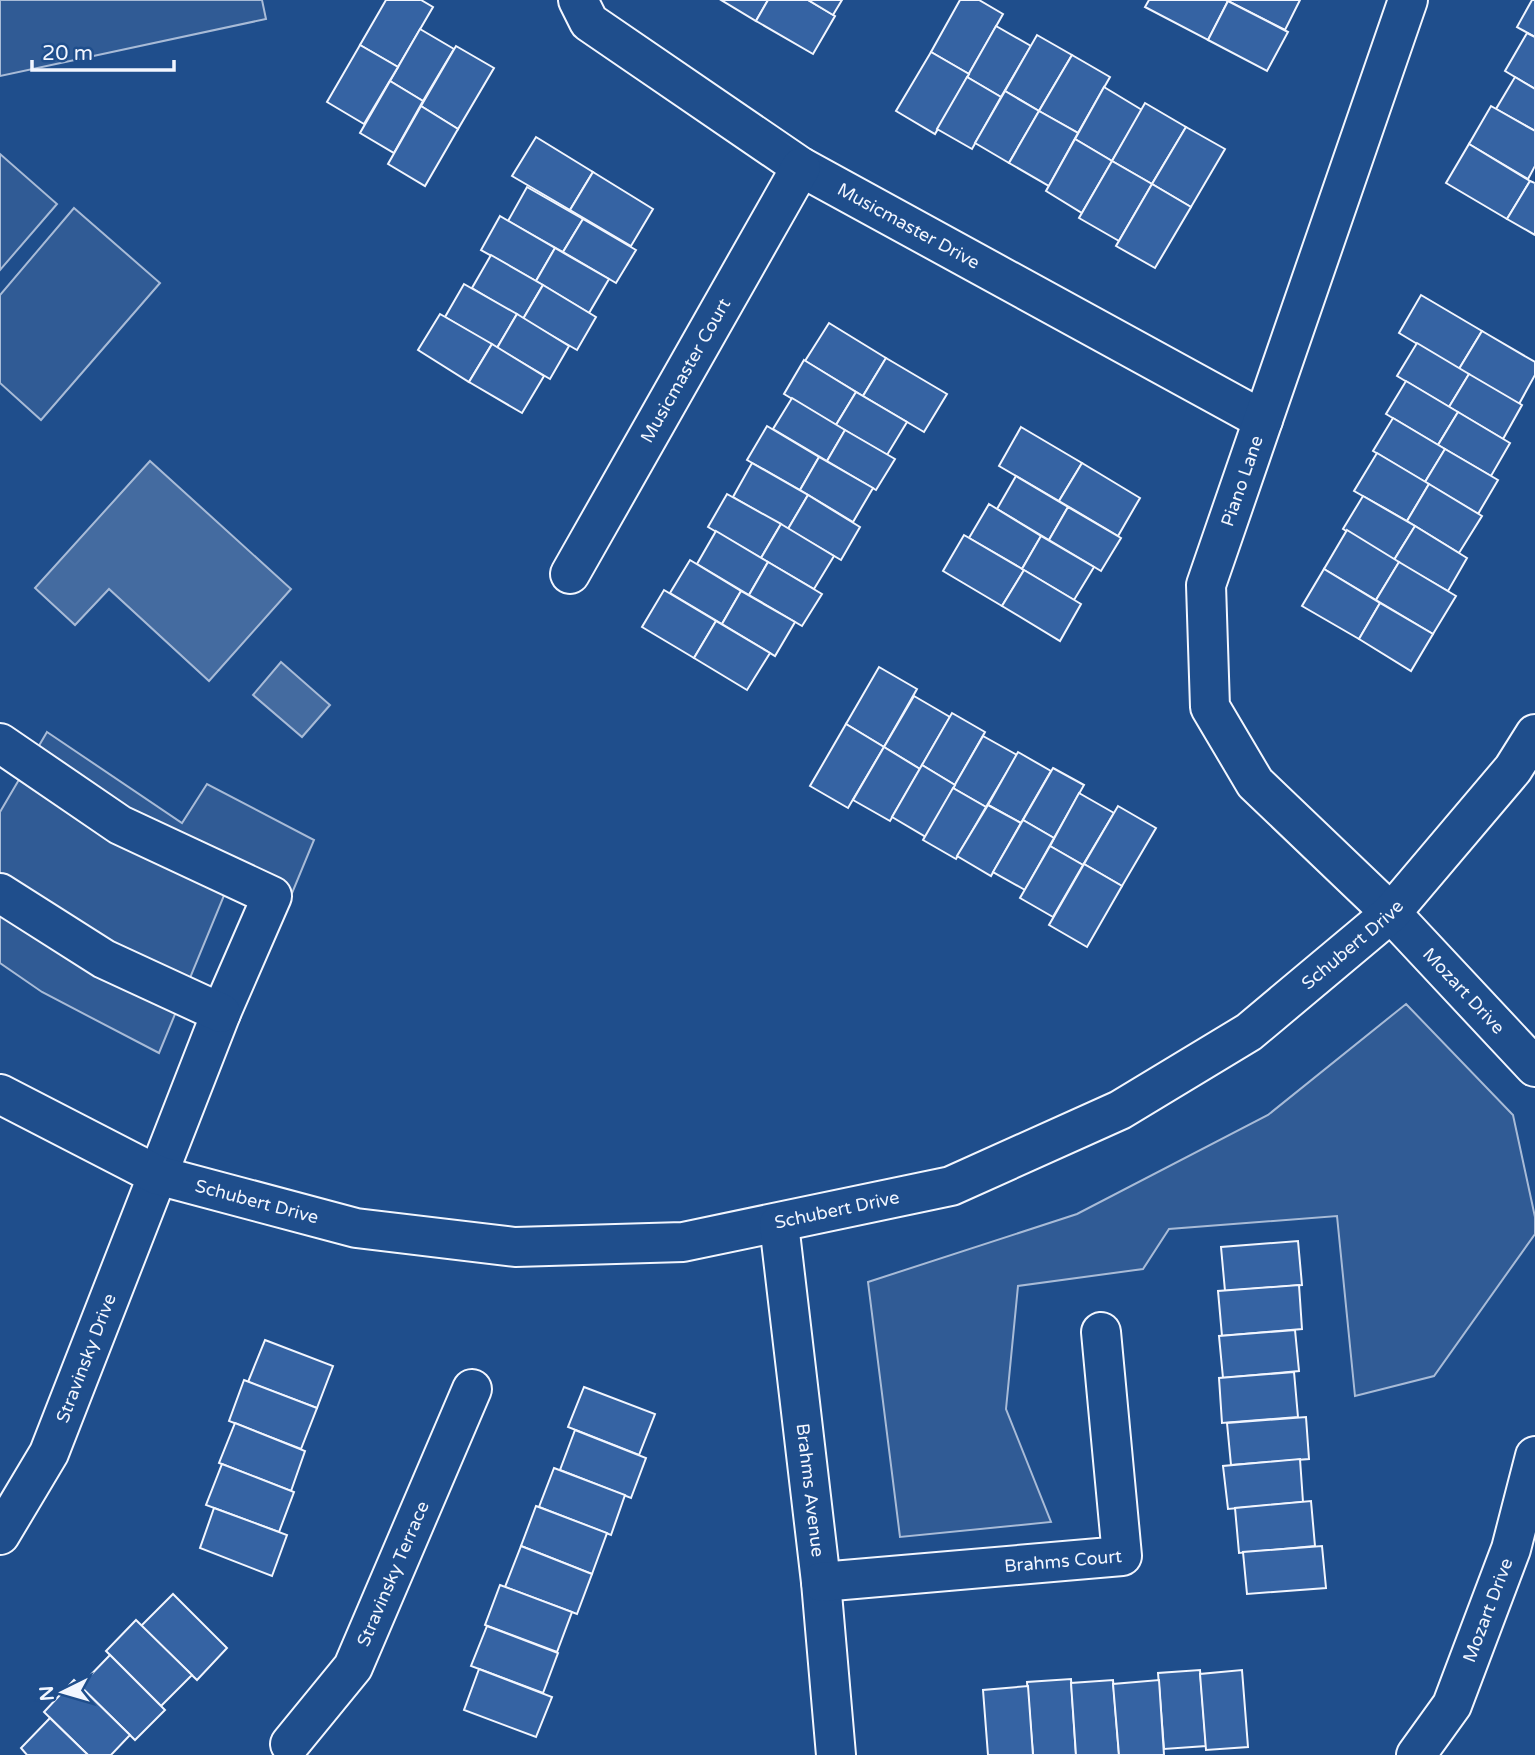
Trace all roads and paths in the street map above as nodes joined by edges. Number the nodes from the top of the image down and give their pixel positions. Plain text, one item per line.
1 (578, 0) edge
2 (1408, 0) edge
3 (801, 167) junction
4 (1263, 420) junction
5 (570, 574) dead end
6 (1535, 734) edge
7 (0, 744) edge
8 (0, 892) edge
9 (1391, 913) junction
10 (221, 1013) junction
11 (1535, 1067) edge
12 (0, 1094) edge
13 (158, 1175) junction
14 (779, 1224) junction
15 (1101, 1332) dead end
16 (472, 1389) dead end
17 (1535, 1456) edge
18 (0, 1535) edge
19 (821, 1582) junction
20 (294, 1751) edge
21 (836, 1755) edge
22 (1416, 1755) edge

1 - 3 street, Musicmaster Drive
2 - 4 street, Piano Lane
3 - 4 street, Musicmaster Drive
3 - 5 street, Musicmaster Court
4 - 9 street, Piano Lane
6 - 9 street, Schubert Drive
7 - 10 street, Stravinsky Drive
8 - 10 street
9 - 11 street, Mozart Drive
9 - 14 street, Schubert Drive
10 - 13 street, Stravinsky Drive
12 - 13 street, Schubert Drive
13 - 14 street, Schubert Drive
13 - 18 street, Stravinsky Drive
14 - 19 street, Brahms Avenue
15 - 19 street, Brahms Court
16 - 20 street, Stravinsky Terrace
17 - 22 street, Mozart Drive
19 - 21 street, Brahms Avenue

